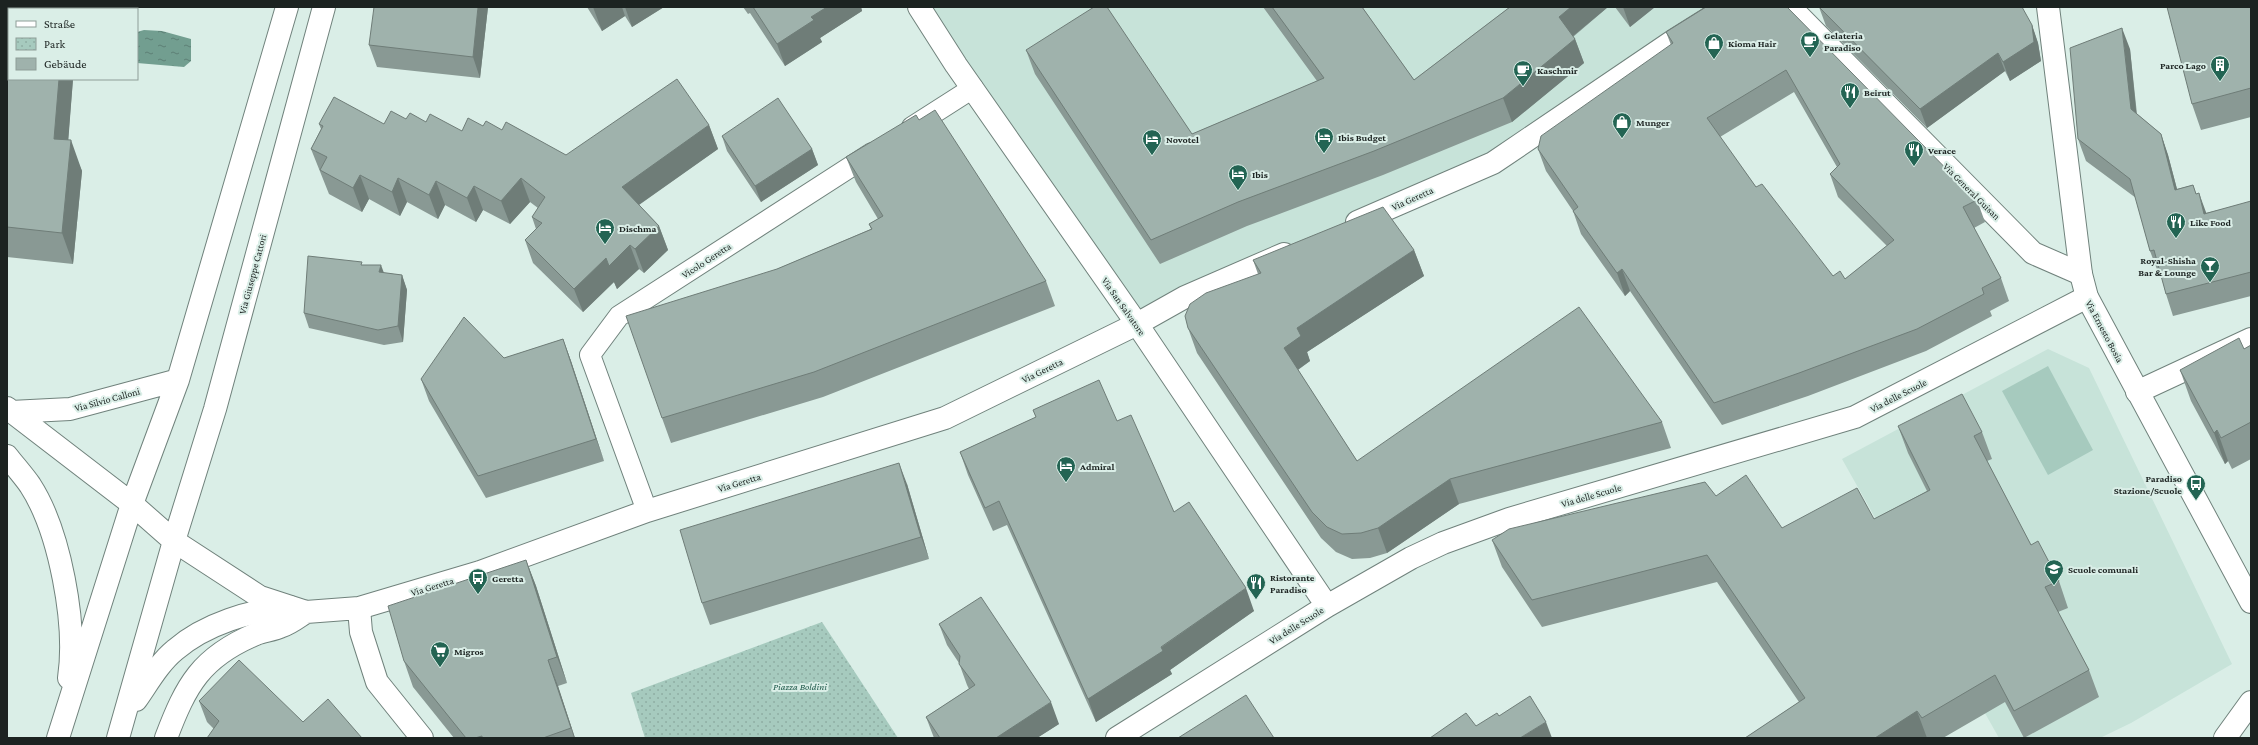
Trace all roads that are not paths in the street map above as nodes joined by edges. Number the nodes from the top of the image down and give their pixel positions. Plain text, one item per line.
1 (287, 7) edge
2 (324, 7) edge
3 (919, 7) edge
4 (1727, 7) edge
5 (1790, 7) edge
6 (2048, 7) edge
7 (973, 88) junction
8 (1335, 231) edge
9 (1300, 247) edge
10 (2081, 274) junction
11 (2086, 298) junction
12 (1137, 324) junction
13 (2251, 339) edge
14 (178, 380) junction
15 (2137, 392) junction
16 (9, 410) edge
17 (7, 456) edge
18 (132, 504) junction
19 (647, 511) junction
20 (174, 541) junction
21 (2251, 602) edge
22 (1327, 606) junction
23 (359, 608) junction
24 (298, 610) junction
25 (2251, 702) edge
26 (126, 715) junction
27 (60, 732) edge
28 (118, 738) edge
29 (166, 738) edge
30 (422, 738) edge
31 (1117, 738) edge
32 (2226, 738) edge

1 - 14 street
2 - 20 street, Via Giuseppe Cattori
3 - 7 street, Via San Salvatore
4 - 8 street, Via Geretta
5 - 10 street, Via General Guisan
6 - 10 street, Via Ernesto Bosia
7 - 12 street, Via San Salvatore
7 - 19 lane, Vicolo Geretta
9 - 12 street, Via Geretta
10 - 11 street, Via Ernesto Bosia
11 - 15 street, Via Ernesto Bosia
11 - 22 street, Via delle Scuole
12 - 19 street, Via Geretta
12 - 22 street, Via San Salvatore
13 - 15 street
14 - 16 street, Via Silvio Calloni
14 - 18 street
15 - 21 street, Via Ernesto Bosia
16 - 18 street, Via Silvio Calloni
17 - 27 street
18 - 20 street, Via Silvio Calloni
18 - 27 street
19 - 23 street, Via Geretta
20 - 24 street, Via Silvio Calloni
20 - 26 street, Via Giuseppe Cattori
22 - 31 street, Via delle Scuole
23 - 24 street, Via Geretta
23 - 30 street
24 - 26 street, Via Geretta
24 - 29 street
25 - 32 street
26 - 28 street

